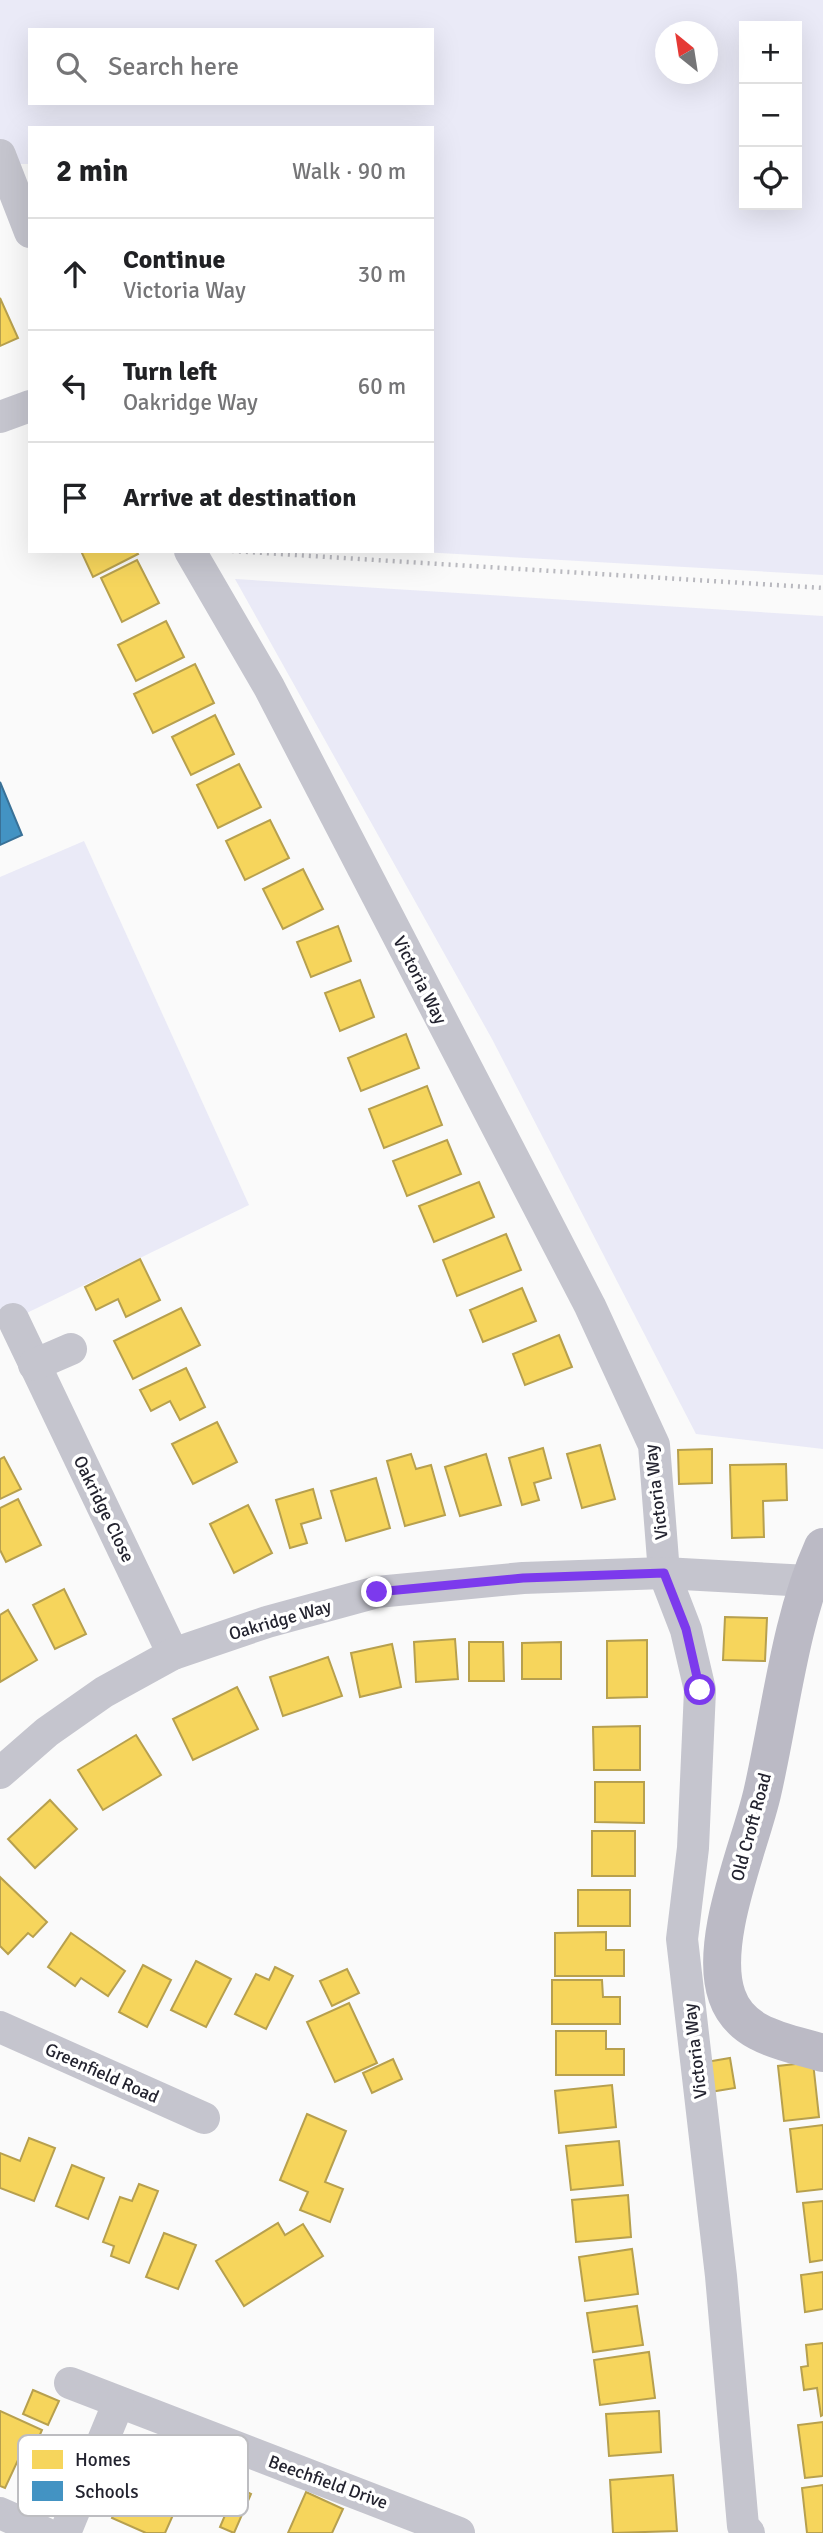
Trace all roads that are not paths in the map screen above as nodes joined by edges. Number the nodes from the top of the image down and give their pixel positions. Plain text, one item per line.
1 (0, 155) edge
2 (28, 227) edge
3 (28, 407) edge
4 (0, 417) edge
5 (191, 553) edge
6 (13, 1319) dead end
7 (71, 1349) dead end
8 (34, 1365) junction
9 (816, 1564) edge
10 (664, 1573) junction
11 (173, 1654) junction
12 (0, 1773) edge
13 (0, 2027) edge
14 (823, 2053) edge
15 (204, 2118) dead end
16 (70, 2384) dead end
17 (118, 2404) junction
18 (105, 2435) edge
19 (192, 2435) edge
20 (248, 2459) edge
21 (0, 2513) edge
22 (72, 2516) edge
23 (397, 2521) edge
24 (45, 2533) edge
25 (65, 2533) edge
26 (459, 2533) edge
27 (749, 2533) edge

1 - 2 street
3 - 4 street
5 - 10 street, Victoria Way
6 - 8 street, Oakridge Close
7 - 8 street
8 - 11 street, Oakridge Close
9 - 10 street, Oakridge Way
9 - 14 street, Old Croft Road
10 - 11 street, Oakridge Way
10 - 27 street, Victoria Way
11 - 12 street, Oakridge Way
13 - 15 street, Greenfield Road
16 - 17 street, Beechfield Drive
17 - 18 street
17 - 19 street, Beechfield Drive
20 - 23 street, Beechfield Drive
21 - 24 street
22 - 25 street
23 - 26 street, Beechfield Drive

